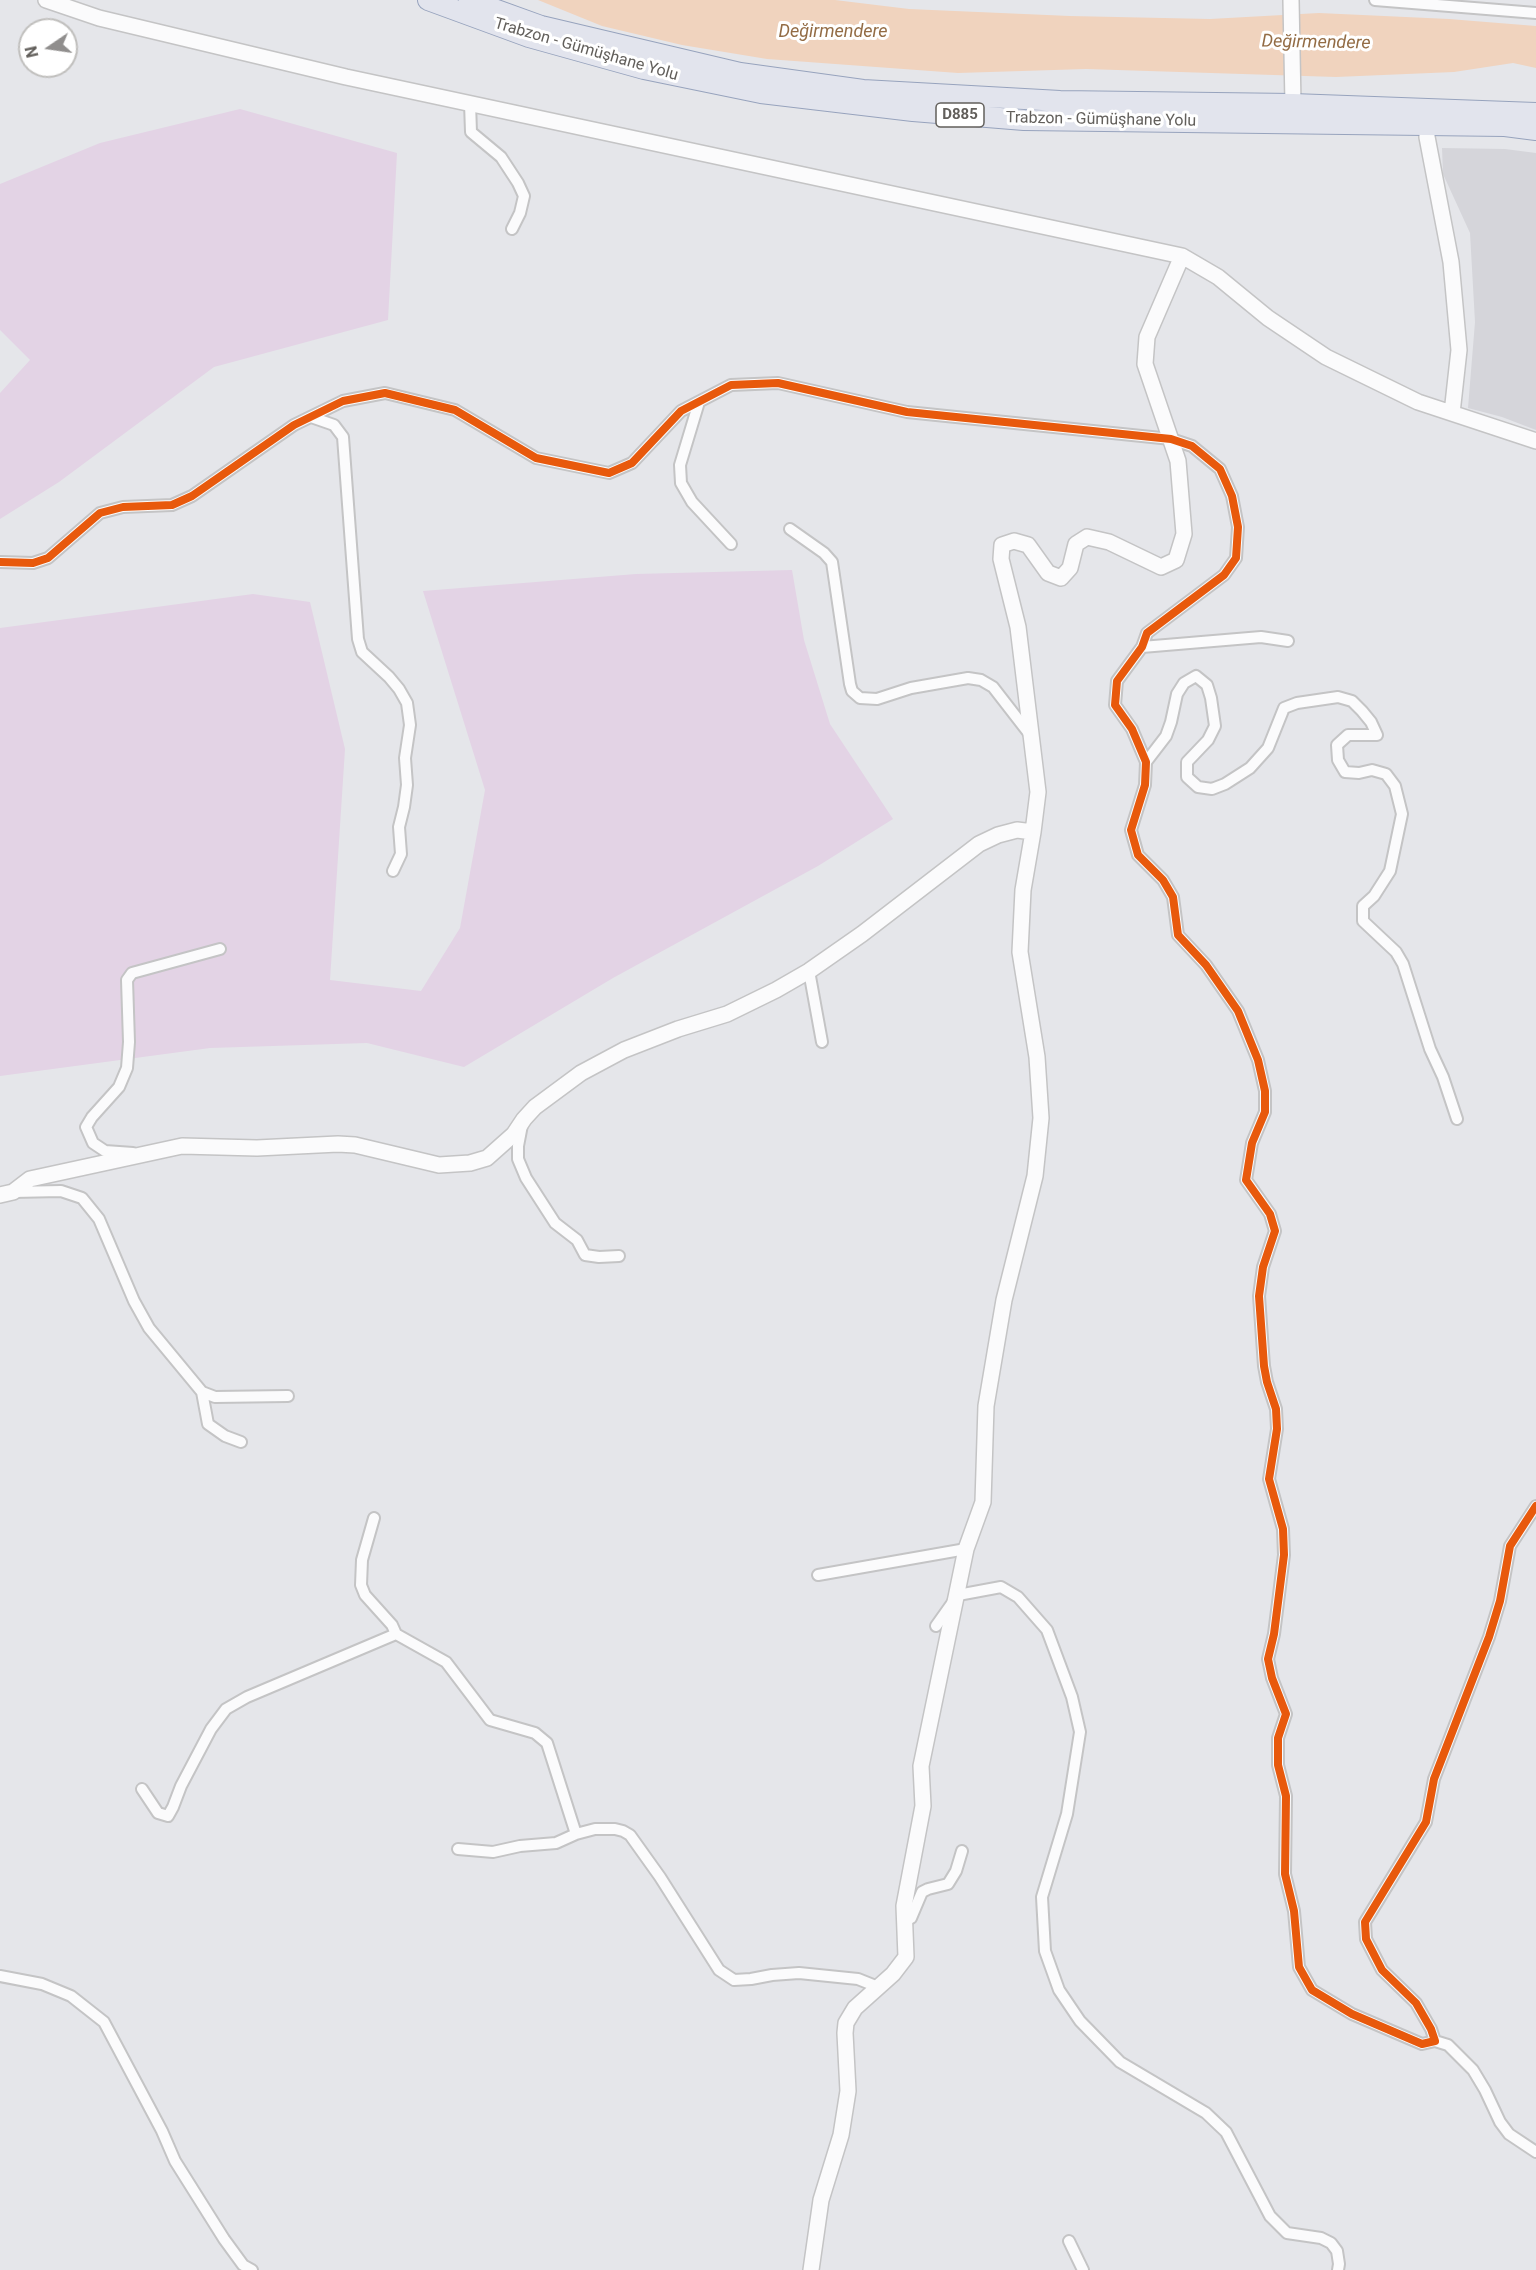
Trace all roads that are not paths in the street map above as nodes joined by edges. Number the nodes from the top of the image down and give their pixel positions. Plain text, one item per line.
1 (46, 0) edge
2 (428, 0) edge
3 (469, 0) edge
4 (1375, 0) edge
5 (1290, 2) edge
6 (1536, 13) edge
7 (1292, 97) junction
8 (470, 103) junction
9 (1536, 113) edge
10 (1427, 125) junction
11 (1536, 130) edge
12 (512, 229) dead end
13 (1182, 256) junction
14 (699, 402) junction
15 (1452, 413) junction
16 (312, 417) junction
17 (1171, 439) junction
18 (1536, 441) edge
19 (790, 529) dead end
20 (731, 544) dead end
21 (0, 562) edge
22 (1288, 641) dead end
23 (1142, 646) junction
24 (1031, 737) junction
25 (1146, 762) junction
26 (1033, 832) junction
27 (393, 871) dead end
28 (220, 950) dead end
29 (809, 971) junction
30 (822, 1042) dead end
31 (524, 1119) junction
32 (1457, 1119) dead end
33 (142, 1154) junction
34 (6, 1193) edge
35 (619, 1256) dead end
36 (202, 1392) junction
37 (288, 1396) dead end
38 (241, 1442) dead end
39 (1536, 1506) edge
40 (374, 1518) dead end
41 (966, 1549) junction
42 (818, 1575) dead end
43 (958, 1595) junction
44 (936, 1626) dead end
45 (396, 1634) junction
46 (142, 1789) dead end
47 (576, 1834) junction
48 (458, 1849) dead end
49 (962, 1851) dead end
50 (904, 1922) junction
51 (0, 1976) edge
52 (878, 1987) junction
53 (1435, 2041) junction
54 (1536, 2152) edge
55 (1068, 2241) dead end
56 (252, 2270) edge
57 (811, 2270) edge
58 (1083, 2270) edge
59 (1338, 2270) edge

1 - 8 street
2 - 10 highway, Trabzon - Gümüşhane Yolu / D885
3 - 7 highway, Trabzon - Gümüşhane Yolu / D885
4 - 6 street
5 - 7 street
7 - 9 highway, Trabzon - Gümüşhane Yolu / D885
8 - 12 street
8 - 13 street
10 - 11 highway, Trabzon - Gümüşhane Yolu / D885
10 - 15 street
13 - 15 street
13 - 17 street
14 - 16 street
14 - 17 street
14 - 20 street
15 - 18 street
16 - 21 street
16 - 27 street
17 - 23 street
17 - 24 street
19 - 24 street
22 - 23 street
23 - 25 street
24 - 26 street
25 - 32 street
25 - 53 street
26 - 29 street
26 - 41 street
28 - 33 street
29 - 30 street
29 - 31 street
31 - 33 street
31 - 35 street
33 - 34 street
34 - 36 street
36 - 37 street
36 - 38 street
39 - 53 street
40 - 45 street
41 - 42 street
41 - 43 street
43 - 44 street
43 - 50 street
43 - 59 street
45 - 46 street
45 - 47 street
47 - 48 street
47 - 52 street
49 - 50 street
50 - 52 street
51 - 56 street
52 - 57 street
53 - 54 street
55 - 58 street

